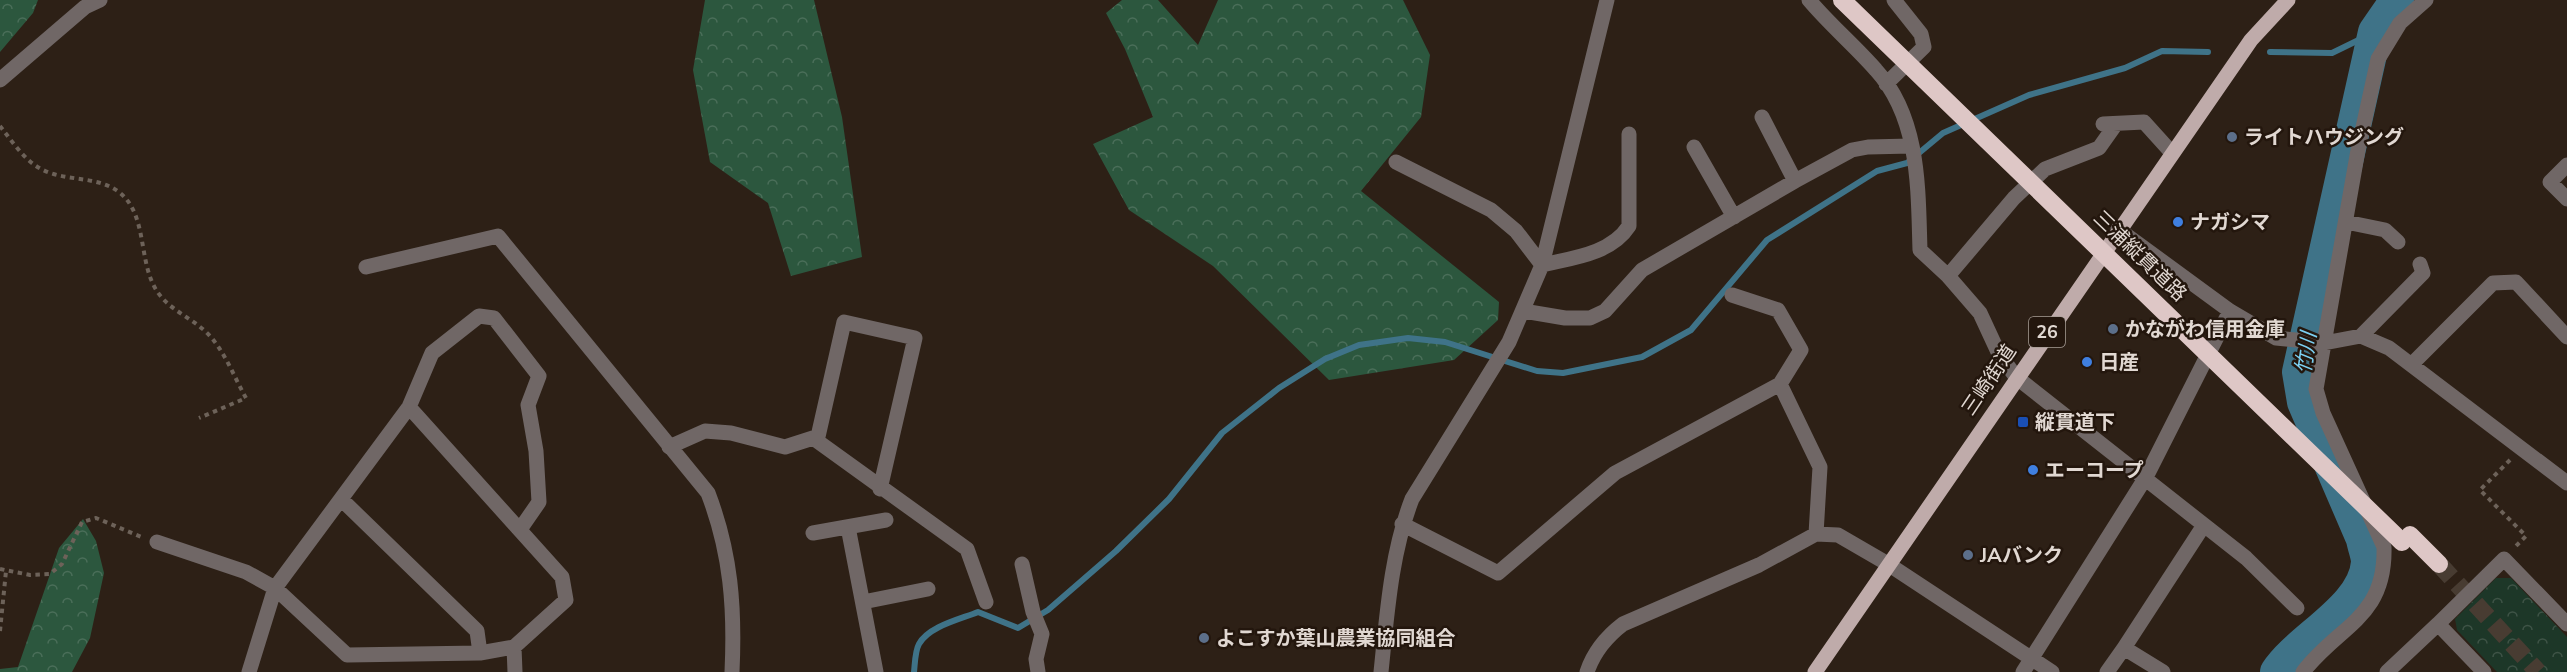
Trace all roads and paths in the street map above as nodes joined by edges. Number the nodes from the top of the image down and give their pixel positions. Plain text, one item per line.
1 (100, 0) edge
2 (1607, 0) edge
3 (1809, 0) edge
4 (1842, 0) edge
5 (1857, 0) edge
6 (1894, 0) edge
7 (2288, 0) edge
8 (2426, 0) edge
9 (0, 80) edge
10 (1886, 84) junction
11 (1762, 117) dead end
12 (0, 126) edge
13 (1629, 135) dead end
14 (1911, 146) junction
15 (1694, 147) dead end
16 (2172, 153) junction
17 (1395, 162) dead end
18 (2567, 165) edge
19 (1795, 181) junction
20 (2567, 199) edge
21 (1734, 217) junction
22 (2346, 222) junction
23 (2118, 229) junction
24 (2398, 242) dead end
25 (2420, 264) dead end
26 (1542, 265) junction
27 (366, 267) dead end
28 (1948, 276) junction
29 (1732, 295) dead end
30 (1523, 311) junction
31 (2230, 311) junction
32 (2361, 336) junction
33 (2567, 337) edge
34 (2324, 343) junction
35 (2412, 363) junction
36 (2016, 377) junction
37 (1780, 384) junction
38 (409, 407) junction
39 (199, 418) dead end
40 (817, 441) junction
41 (669, 447) junction
42 (2522, 449) junction
43 (2146, 477) junction
44 (2567, 483) edge
45 (880, 489) junction
46 (341, 499) junction
47 (886, 520) dead end
48 (1402, 524) junction
49 (2204, 525) junction
50 (848, 527) junction
51 (521, 528) junction
52 (813, 533) dead end
53 (1816, 534) junction
54 (2406, 539) junction
55 (157, 542) joint
56 (2504, 559) junction
57 (1023, 564) dead end
58 (1888, 564) junction
59 (2435, 567) tunnel mouth
60 (0, 569) edge
61 (6, 571) junction
62 (275, 588) junction
63 (928, 589) dead end
64 (863, 602) junction
65 (986, 602) dead end
66 (2297, 608) dead end
67 (2438, 624) junction
68 (2567, 624) edge
69 (0, 631) edge
70 (514, 647) junction
71 (2124, 648) junction
72 (480, 653) junction
73 (2032, 658) junction
74 (249, 672) edge
75 (516, 672) edge
76 (732, 672) edge
77 (876, 672) edge
78 (1038, 672) edge
79 (1381, 672) edge
80 (1587, 672) edge
81 (1815, 672) edge
82 (2023, 672) edge
83 (2052, 672) edge
84 (2107, 672) edge
85 (2163, 672) edge
86 (2303, 672) edge
87 (2387, 672) edge
88 (2484, 672) edge

1 - 9 street
2 - 26 street
3 - 10 street
4 - 54 highway, 三浦縦貫道路, bridge
5 - 54 highway, 三浦縦貫道路
6 - 10 street
7 - 16 main road, 三崎街道 / 26
8 - 22 street
10 - 14 street
11 - 19 street
12 - 39 path
13 - 26 street
14 - 19 street
14 - 28 street
15 - 21 street
16 - 23 main road, 三崎街道 / 26
16 - 28 street
17 - 26 street
18 - 20 street
19 - 21 street
21 - 30 street
22 - 24 street
22 - 34 street
23 - 31 street
23 - 36 main road, 三崎街道 / 26
25 - 32 street
26 - 30 street
27 - 41 street
28 - 36 street
29 - 37 street
30 - 48 street
31 - 34 street
31 - 43 street
32 - 34 street
32 - 35 street
33 - 35 street
34 - 86 street
35 - 42 street
36 - 43 street
36 - 58 main road, 三崎街道 / 26
37 - 48 street
37 - 53 street
38 - 46 street
38 - 51 street
38 - 51 street
40 - 41 street
40 - 45 street
40 - 45 street
41 - 76 street
42 - 44 street
42 - 56 path
43 - 49 street
43 - 73 street
45 - 65 street
46 - 62 street
46 - 72 street
47 - 50 street
48 - 79 street
49 - 66 street
49 - 71 street
50 - 52 street
50 - 64 street
51 - 70 street
53 - 58 street
53 - 80 street
54 - 59 highway, 三浦縦貫道路
55 - 61 path
55 - 62 street
56 - 67 street
56 - 68 street
57 - 78 street
58 - 73 street
58 - 81 main road, 三崎街道 / 26
60 - 61 path
61 - 69 path
62 - 72 street
62 - 74 street
63 - 64 street
64 - 77 street
67 - 87 street
67 - 88 street
70 - 72 street
70 - 75 street
71 - 84 street
71 - 85 street
73 - 82 street
73 - 83 street

